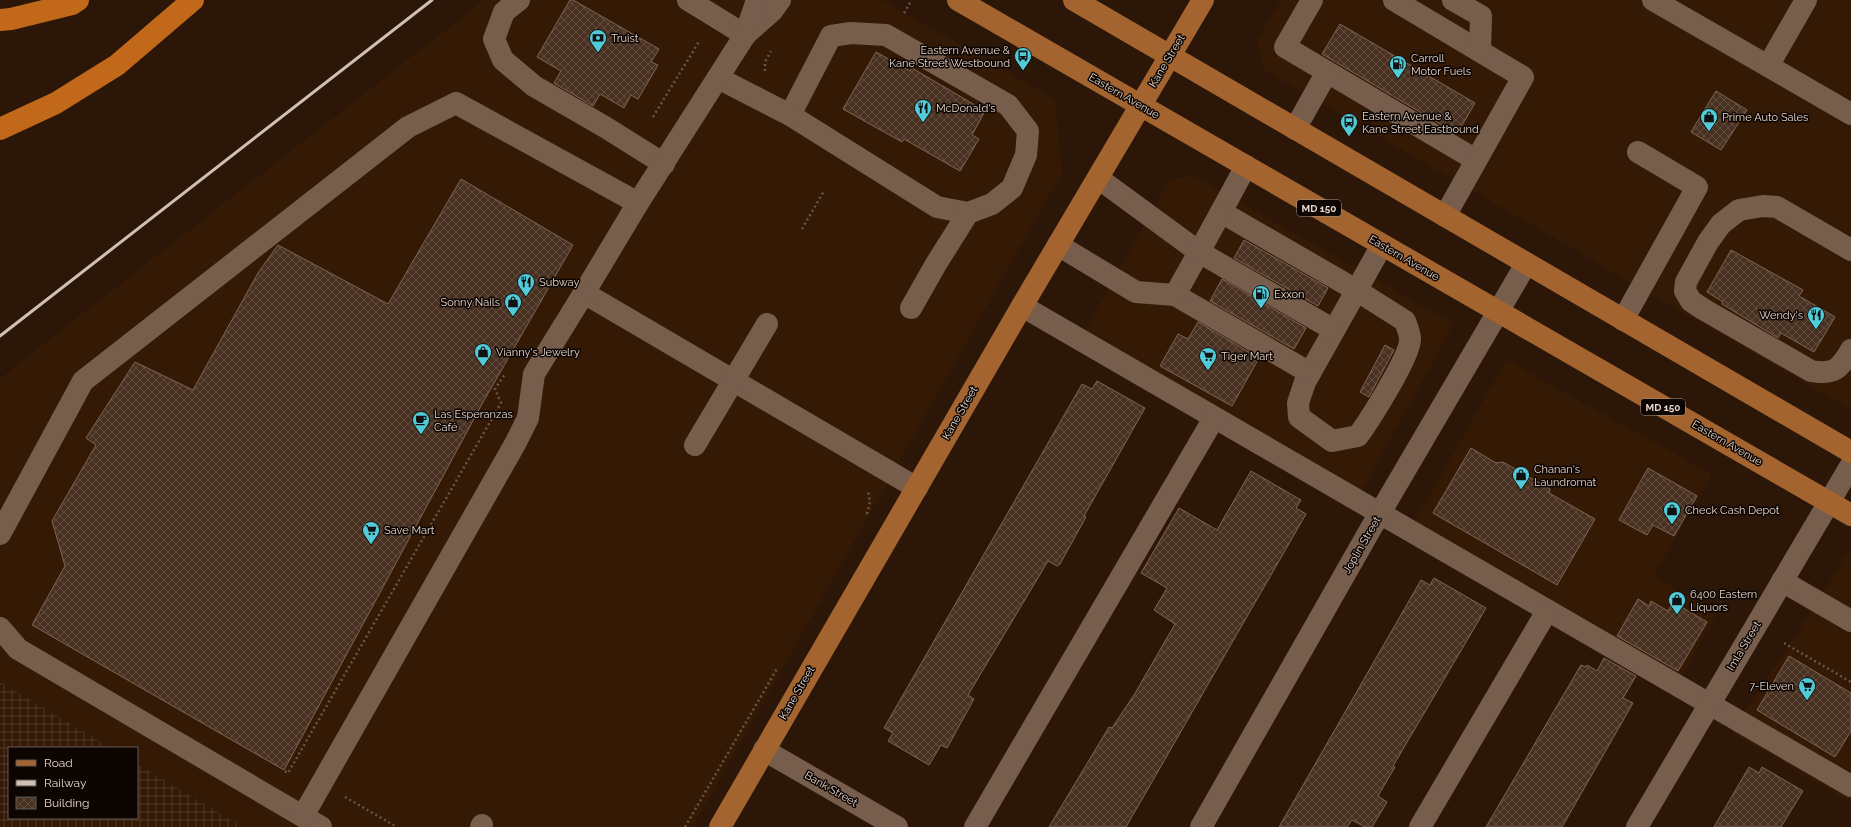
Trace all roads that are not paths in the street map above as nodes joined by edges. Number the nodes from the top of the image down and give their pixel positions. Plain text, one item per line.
1 (78, 0) edge
2 (193, 0) edge
3 (519, 0) edge
4 (688, 0) edge
5 (757, 0) edge
6 (780, 0) edge
7 (958, 0) edge
8 (1074, 0) edge
9 (1203, 0) edge
10 (1312, 0) edge
11 (1394, 0) edge
12 (1454, 0) edge
13 (1653, 0) edge
14 (1806, 0) edge
15 (0, 20) edge
16 (745, 35) junction
17 (1480, 52) junction
18 (1170, 55) junction
19 (1768, 66) junction
20 (1327, 72) junction
21 (718, 78) junction
22 (1140, 105) junction
23 (1851, 114) edge
24 (790, 115) junction
25 (0, 129) edge
26 (1295, 129) junction
27 (1638, 152) dead end
28 (1476, 160) junction
29 (664, 164) junction
30 (1246, 166) junction
31 (1098, 178) junction
32 (638, 203) junction
33 (1221, 212) junction
34 (968, 213) junction
35 (1445, 216) junction
36 (1058, 245) junction
37 (1382, 245) junction
38 (1851, 250) edge
39 (1199, 252) junction
40 (1526, 264) junction
41 (1356, 290) junction
42 (584, 293) junction
43 (1175, 295) junction
44 (1022, 306) junction
45 (911, 308) dead end
46 (1498, 311) junction
47 (1623, 320) junction
48 (767, 324) dead end
49 (1334, 330) junction
50 (1851, 350) edge
51 (1307, 378) junction
52 (733, 380) junction
53 (1214, 418) junction
54 (695, 445) dead end
55 (1851, 452) edge
56 (1851, 465) edge
57 (917, 488) junction
58 (1828, 502) junction
59 (1380, 514) junction
60 (1851, 515) edge
61 (0, 534) edge
62 (1782, 581) junction
63 (1548, 611) junction
64 (1851, 621) edge
65 (0, 628) edge
66 (1709, 704) junction
67 (764, 750) junction
68 (1851, 786) edge
69 (312, 822) edge
70 (720, 827) edge
71 (897, 827) edge
72 (975, 827) edge
73 (1200, 827) edge
74 (1420, 827) edge
75 (1637, 827) edge

1 - 15 highway
2 - 25 highway
3 - 29 street
4 - 16 street
5 - 16 street
6 - 16 street
7 - 22 main road, Eastern Avenue / MD 150
8 - 18 main road
9 - 18 main road, Kane Street
10 - 20 street
11 - 17 street
12 - 17 street
13 - 19 street
14 - 19 street
16 - 21 street
17 - 28 street
18 - 22 main road, Kane Street
18 - 26 main road
19 - 23 street
20 - 26 street
20 - 28 street
21 - 24 street
21 - 29 street
22 - 30 main road, Eastern Avenue / MD 150
22 - 31 main road, Kane Street
24 - 34 street
24 - 34 street
26 - 35 main road
27 - 47 street
28 - 35 street
29 - 32 street
30 - 33 street
30 - 37 main road, Eastern Avenue / MD 150
31 - 36 main road, Kane Street
31 - 39 street
32 - 42 street
32 - 61 street
33 - 39 street
33 - 41 street
34 - 45 street
35 - 40 main road
36 - 43 street
36 - 44 main road, Kane Street
37 - 41 street
37 - 46 main road, Eastern Avenue / MD 150
38 - 50 street
39 - 43 street
39 - 49 street
40 - 46 street, Joplin Street
40 - 47 main road
41 - 49 street
41 - 51 street
42 - 52 street
42 - 69 street
43 - 51 street
44 - 53 street
44 - 57 main road, Kane Street
46 - 58 main road, Eastern Avenue / MD 150
46 - 59 street, Joplin Street
47 - 55 main road
48 - 52 street
49 - 51 street
52 - 54 street
52 - 57 street
53 - 59 street
53 - 72 street
56 - 58 street, Imla Street
57 - 67 main road, Kane Street
58 - 60 main road, Eastern Avenue / MD 150
58 - 62 street, Imla Street
59 - 63 street
59 - 73 street, Joplin Street
62 - 64 street
62 - 66 street, Imla Street
63 - 66 street
63 - 74 street
65 - 69 street
66 - 68 street
66 - 75 street, Imla Street
67 - 70 main road, Kane Street
67 - 71 street, Bank Street

